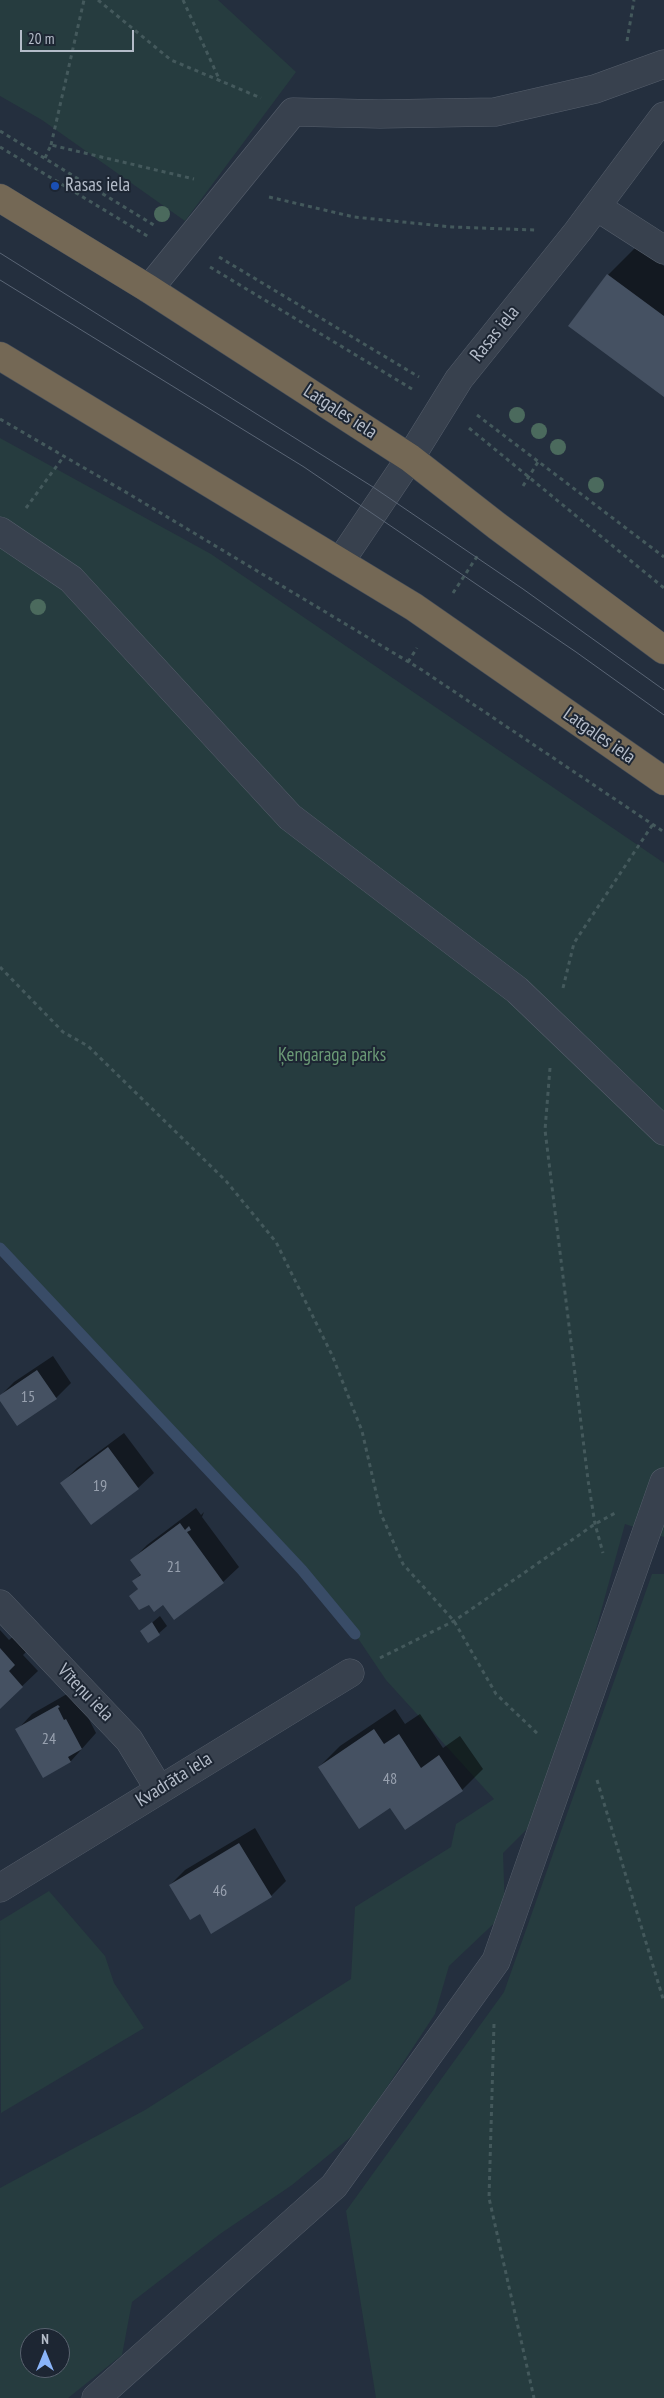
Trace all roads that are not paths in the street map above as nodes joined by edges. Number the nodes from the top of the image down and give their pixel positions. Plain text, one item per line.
1 (664, 64) edge
2 (664, 116) edge
3 (0, 198) edge
4 (597, 206) junction
5 (664, 250) edge
6 (149, 289) junction
7 (0, 356) edge
8 (410, 458) junction
9 (4, 533) edge
10 (340, 562) junction
11 (664, 650) edge
12 (664, 781) edge
13 (664, 1131) edge
14 (663, 1485) edge
15 (0, 1604) edge
16 (350, 1673) road end
17 (159, 1789) junction
18 (0, 1888) edge
19 (96, 2398) edge

1 - 6 street
2 - 4 street, Rasas iela
3 - 6 highway, Latgales iela
4 - 5 street
4 - 8 street, Rasas iela
6 - 8 highway, Latgales iela
7 - 10 highway, Latgales iela
8 - 10 street, Rasas iela
8 - 11 highway, Latgales iela
9 - 13 street
10 - 12 highway, Latgales iela
14 - 19 street
15 - 17 street, Vīteņu iela
16 - 17 street, Kvadrāta iela
17 - 18 street, Kvadrāta iela

